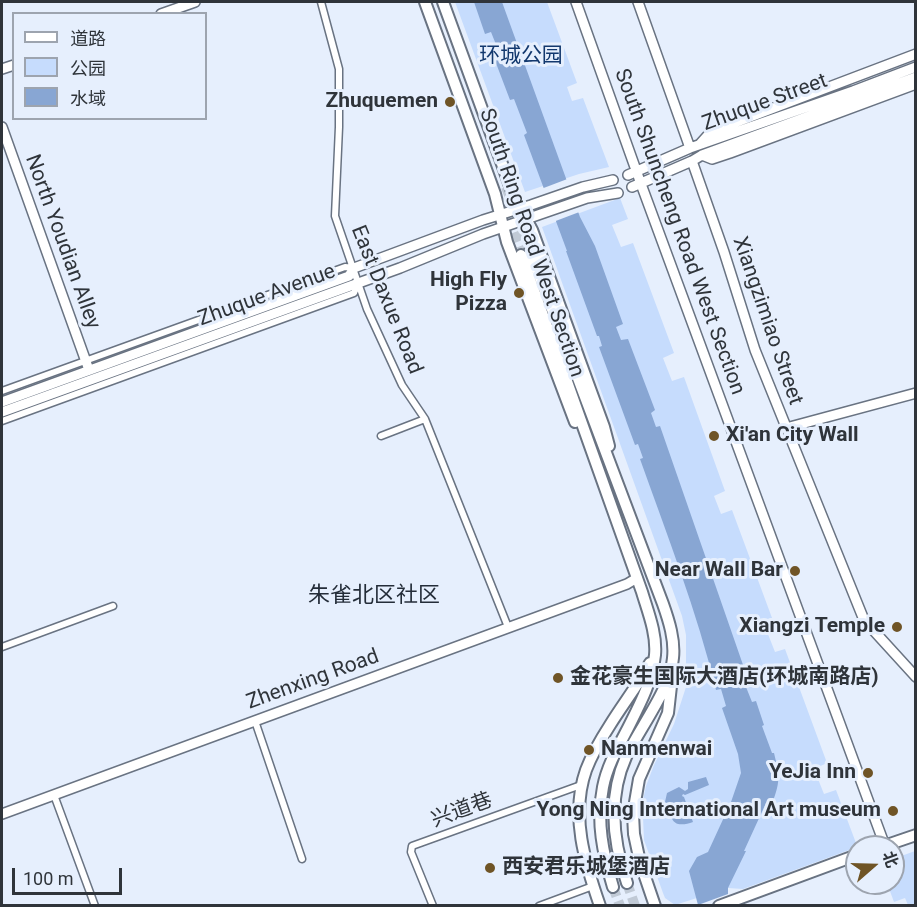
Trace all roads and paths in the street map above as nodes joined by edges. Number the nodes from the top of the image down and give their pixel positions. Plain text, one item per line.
1 (195, 2) edge
2 (321, 2) edge
3 (425, 2) edge
4 (443, 2) edge
5 (576, 2) edge
6 (638, 2) edge
7 (167, 12) edge
8 (915, 54) edge
9 (915, 67) edge
10 (915, 77) edge
11 (915, 84) edge
12 (2, 127) edge
13 (697, 150) junction
14 (692, 161) junction
15 (632, 173) junction
16 (613, 180) dead end
17 (637, 185) junction
18 (618, 193) dead end
19 (521, 208) junction
20 (501, 215) junction
21 (527, 220) junction
22 (504, 227) junction
23 (354, 268) junction
24 (358, 282) junction
25 (87, 365) junction
26 (2, 391) edge
27 (915, 393) edge
28 (2, 402) edge
29 (2, 412) edge
30 (425, 419) junction
31 (2, 421) edge
32 (786, 428) junction
33 (381, 436) dead end
34 (613, 473) junction
35 (607, 494) junction
36 (637, 578) junction
37 (113, 606) dead end
38 (508, 627) junction
39 (2, 647) edge
40 (656, 652) junction
41 (673, 659) junction
42 (915, 677) edge
43 (255, 721) junction
44 (582, 785) junction
45 (54, 795) junction
46 (2, 814) edge
47 (879, 835) edge
48 (302, 859) dead end
49 (845, 859) edge
50 (627, 883) tunnel mouth
51 (593, 886) junction
52 (613, 887) tunnel mouth
53 (95, 906) edge
54 (432, 906) edge
55 (538, 906) edge
56 (600, 906) edge
57 (655, 906) edge
58 (719, 906) edge

1 - 7 street
2 - 23 street, East Daxue Road
3 - 20 main road, South Ring Road West Section
4 - 19 main road, South Ring Road West Section
5 - 15 street, South Shuncheng Road West Section
6 - 13 street
8 - 13 street
9 - 13 street, Zhuque Street
10 - 13 street, Zhuque Street
11 - 13 street
12 - 25 street, North Youdian Alley
13 - 14 street, Zhuque Street
13 - 15 street, Zhuque Street
14 - 17 street, Zhuque Street
14 - 32 street, Xiangzimiao Street
15 - 17 street, South Shuncheng Road West Section
16 - 19 street, Zhuque Avenue
17 - 47 street, South Shuncheng Road West Section
18 - 21 street, Zhuque Avenue
19 - 20 street, Zhuque Avenue
19 - 21 main road, South Ring Road West Section
20 - 22 main road, South Ring Road West Section
20 - 23 street, Zhuque Avenue
21 - 22 street, Zhuque Avenue
21 - 34 main road, South Ring Road West Section
22 - 24 street, Zhuque Avenue
22 - 35 main road, South Ring Road West Section
23 - 24 street, East Daxue Road
23 - 25 street, Zhuque Avenue
24 - 29 street, Zhuque Avenue
24 - 30 street, East Daxue Road
24 - 31 street
25 - 26 street
25 - 28 street, Zhuque Avenue
27 - 32 street
30 - 33 street
30 - 38 street, East Daxue Road
32 - 42 street, Xiangzimiao Street
34 - 35 main road, South Ring Road West Section
34 - 41 main road, South Ring Road West Section
35 - 36 main road, South Ring Road West Section
36 - 38 street, Zhenxing Road
36 - 40 main road, South Ring Road West Section
37 - 39 street
38 - 43 street, Zhenxing Road
40 - 44 main road
40 - 52 main road, South Ring Road West Section
41 - 50 main road, South Ring Road West Section
41 - 57 main road
43 - 45 street, Zhenxing Road
43 - 48 street
44 - 51 main road
44 - 54 street, 兴道巷
45 - 46 street, Zhenxing Road
45 - 53 street
49 - 58 main road
51 - 55 street
51 - 56 main road

